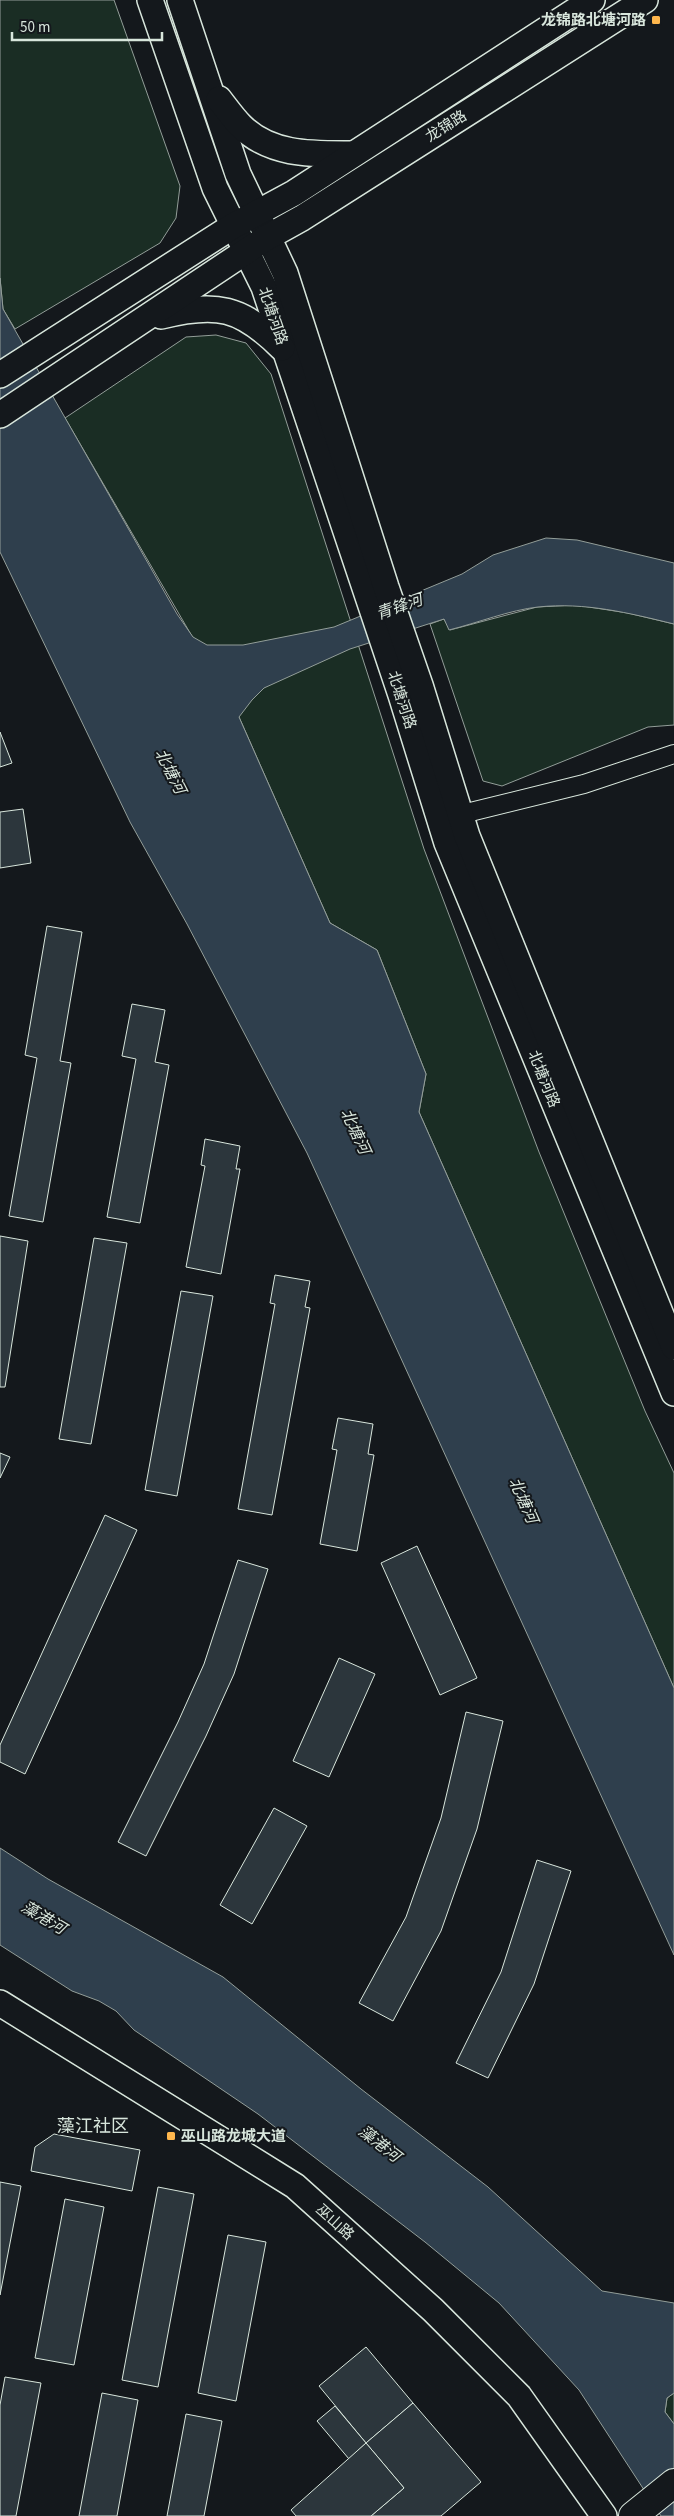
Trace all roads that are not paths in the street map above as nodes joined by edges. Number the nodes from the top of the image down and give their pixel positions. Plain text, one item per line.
1 (150, 0) edge
2 (180, 0) edge
3 (592, 0) edge
4 (645, 0) edge
5 (209, 87) junction
6 (353, 154) junction
7 (256, 214) junction
8 (233, 226) junction
9 (256, 245) junction
10 (144, 320) junction
11 (285, 350) junction
12 (0, 375) edge
13 (0, 415) edge
14 (376, 589) junction
15 (674, 754) edge
16 (450, 817) junction
17 (674, 1347) edge
18 (674, 1393) edge
19 (0, 2003) edge
20 (674, 2483) edge
21 (637, 2513) edge
22 (604, 2516) edge

1 - 8 main road, 北塘河路
2 - 5 main road, 北塘河路
3 - 6 main road, 龙锦路
4 - 9 main road, 龙锦路
5 - 6 main road
5 - 7 main road, 北塘河路
6 - 7 main road, 龙锦路
7 - 8 main road, 龙锦路
7 - 9 main road, 北塘河路
8 - 9 main road, 北塘河路
8 - 12 main road, 龙锦路
9 - 10 main road, 龙锦路
9 - 11 main road, 北塘河路
9 - 14 main road, 北塘河路
10 - 11 main road
10 - 13 main road, 龙锦路
11 - 14 main road, 北塘河路
14 - 16 main road, 北塘河路
15 - 16 street
16 - 17 main road, 北塘河路
16 - 18 main road, 北塘河路
19 - 22 main road, 巫山路
20 - 21 main road

